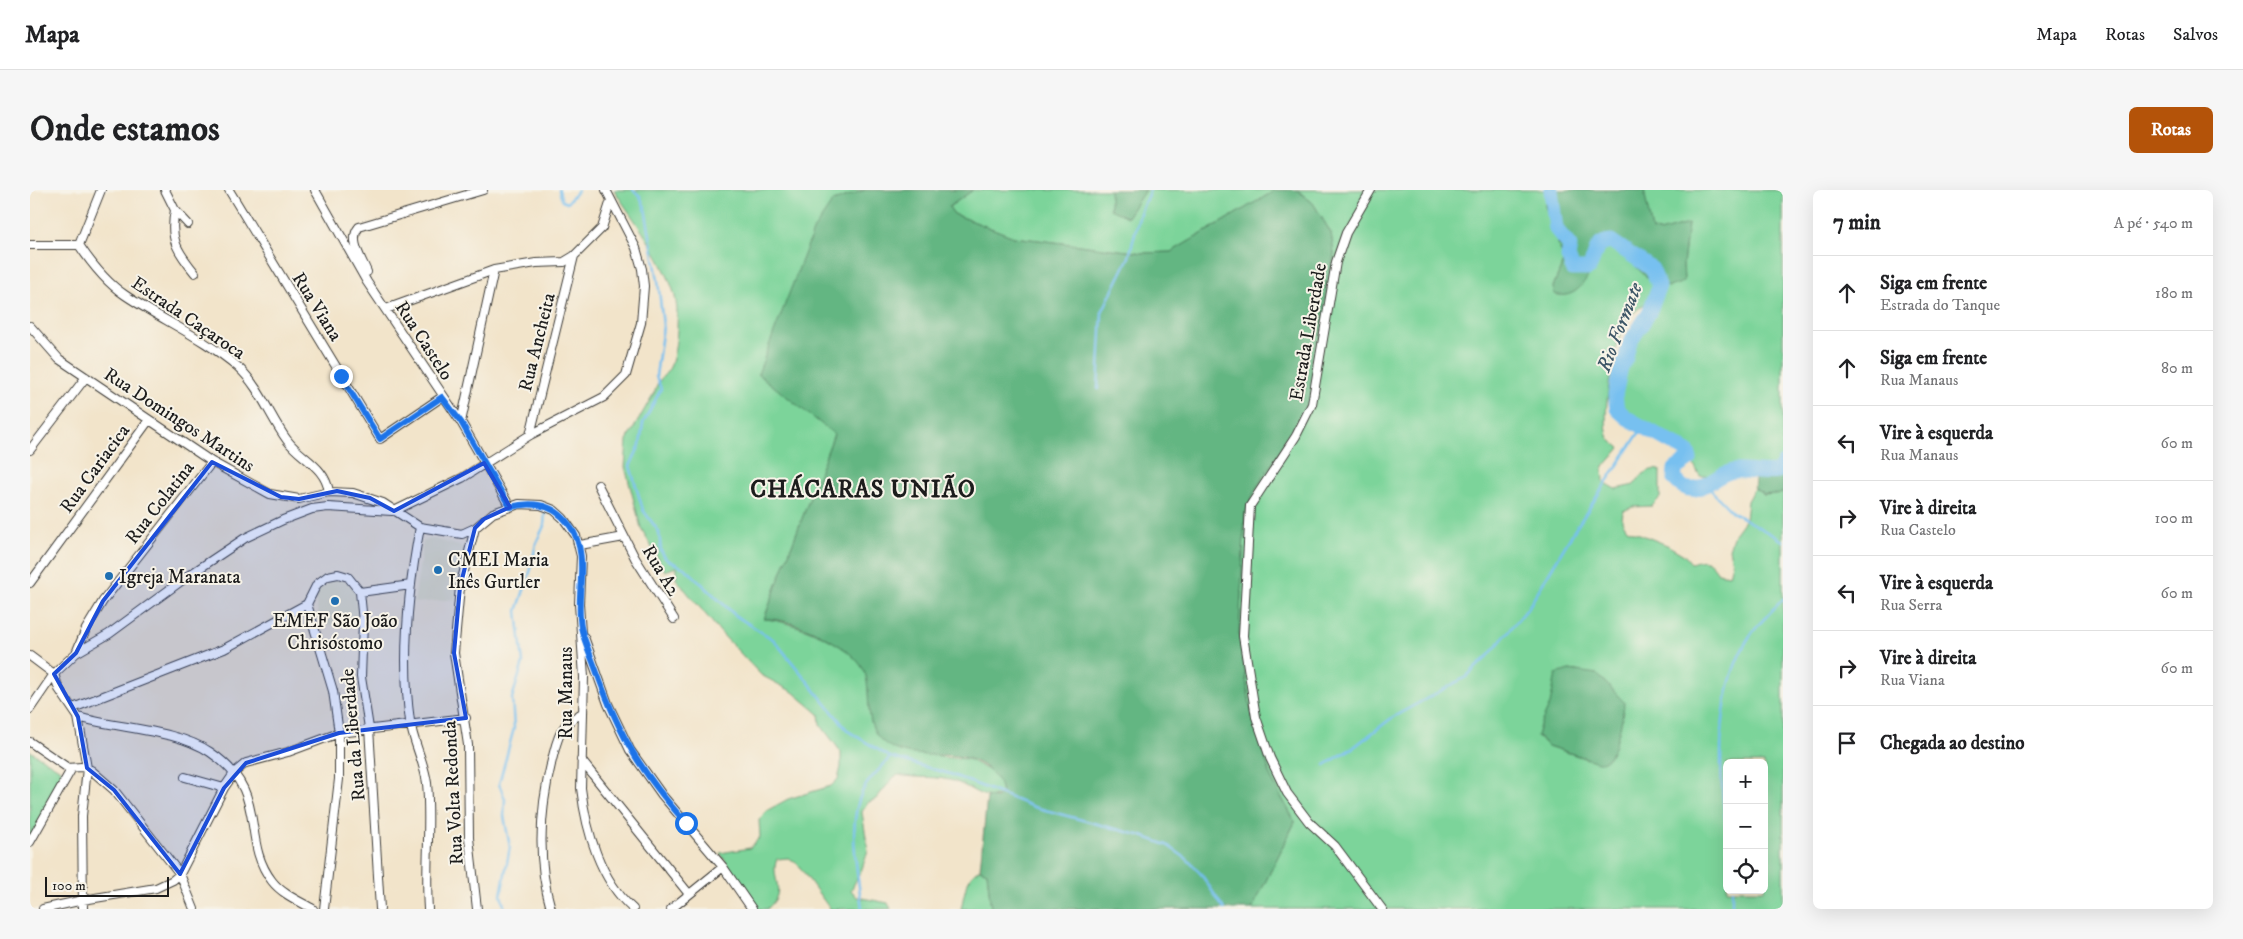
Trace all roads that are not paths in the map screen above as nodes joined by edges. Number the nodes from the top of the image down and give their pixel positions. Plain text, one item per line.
1 (101, 190) edge
2 (165, 190) edge
3 (229, 190) edge
4 (315, 190) edge
5 (483, 190) edge
6 (606, 190) edge
7 (1370, 190) edge
8 (611, 200) junction
9 (175, 210) junction
10 (188, 224) dead end
11 (30, 245) edge
12 (79, 245) junction
13 (574, 256) junction
14 (494, 270) junction
15 (195, 273) dead end
16 (367, 282) junction
17 (386, 309) junction
18 (30, 326) edge
19 (86, 377) junction
20 (442, 397) junction
21 (149, 420) junction
22 (461, 422) junction
23 (530, 436) junction
24 (30, 450) edge
25 (212, 462) junction
26 (484, 463) junction
27 (598, 485) dead end
28 (329, 492) junction
29 (510, 507) junction
30 (394, 511) junction
31 (420, 527) junction
32 (474, 528) junction
33 (624, 537) junction
34 (580, 545) junction
35 (30, 583) edge
36 (411, 586) junction
37 (360, 592) junction
38 (307, 604) junction
39 (674, 619) dead end
40 (581, 628) junction
41 (76, 653) junction
42 (30, 656) edge
43 (54, 674) junction
44 (73, 708) junction
45 (30, 710) edge
46 (582, 713) junction
47 (78, 717) junction
48 (466, 718) junction
49 (410, 724) junction
50 (369, 728) junction
51 (339, 733) junction
52 (30, 742) edge
53 (582, 760) junction
54 (72, 768) junction
55 (87, 768) junction
56 (235, 772) junction
57 (185, 777) dead end
58 (224, 788) junction
59 (30, 842) edge
60 (723, 867) junction
61 (180, 874) junction
62 (689, 894) junction
63 (83, 900) junction
64 (43, 909) edge
65 (83, 909) edge
66 (194, 909) edge
67 (313, 909) edge
68 (324, 909) edge
69 (380, 909) edge
70 (428, 909) edge
71 (477, 909) edge
72 (552, 909) edge
73 (633, 909) edge
74 (671, 909) edge
75 (752, 909) edge
76 (1382, 909) edge

1 - 12 street
2 - 9 street
3 - 20 street, Rua Viana
4 - 16 street, Rua Castelo
5 - 16 street
6 - 8 street
7 - 76 street, Estrada Liberdade
8 - 13 street
8 - 23 street
9 - 10 street
9 - 15 street
11 - 12 street
12 - 28 street, Estrada Caçaroca
13 - 14 street
13 - 23 street, Rua Ancheita
14 - 17 street
14 - 22 street
16 - 17 street, Rua Castelo
17 - 20 street, Rua Castelo
18 - 19 street, Rua Domingos Martins
19 - 21 street, Rua Domingos Martins
19 - 24 street
20 - 22 street, Rua Castelo
21 - 25 street, Rua Domingos Martins
21 - 35 street, Rua Cariacica
22 - 26 street, Rua Castelo
23 - 26 street
25 - 28 street, Rua Domingos Martins
25 - 41 street, Rua Colatina
26 - 29 street, Rua Castelo
26 - 30 street
27 - 33 street, Rua A2
28 - 30 street
29 - 32 street
29 - 34 street
30 - 31 street
30 - 41 street
31 - 32 street
31 - 36 street
32 - 48 street, Rua Volta Redonda
33 - 34 street, Rua A2
33 - 39 street, Rua A2
34 - 40 street, Rua Manaus
36 - 37 street
36 - 49 street
37 - 38 street
37 - 50 street, Rua da Liberdade
38 - 44 street
38 - 51 street
40 - 46 street, Rua Manaus
40 - 60 street
41 - 43 street, Rua Colatina
42 - 43 street
43 - 44 street
43 - 45 street, Rua Colatina
44 - 47 street
46 - 53 street, Rua Manaus
46 - 72 street
47 - 55 street
47 - 56 street
48 - 49 street
48 - 71 street, Rua Volta Redonda
49 - 50 street
49 - 70 street
50 - 51 street
50 - 69 street, Rua da Liberdade
51 - 56 street
51 - 68 street
52 - 54 street
53 - 62 street, Rua Manaus
53 - 73 street
54 - 55 street
54 - 59 street
55 - 61 street
55 - 63 street
56 - 58 street
56 - 67 street
57 - 58 street
58 - 61 street
60 - 62 street
60 - 75 street
61 - 63 street
61 - 66 street
62 - 74 street
63 - 64 street
63 - 65 street

